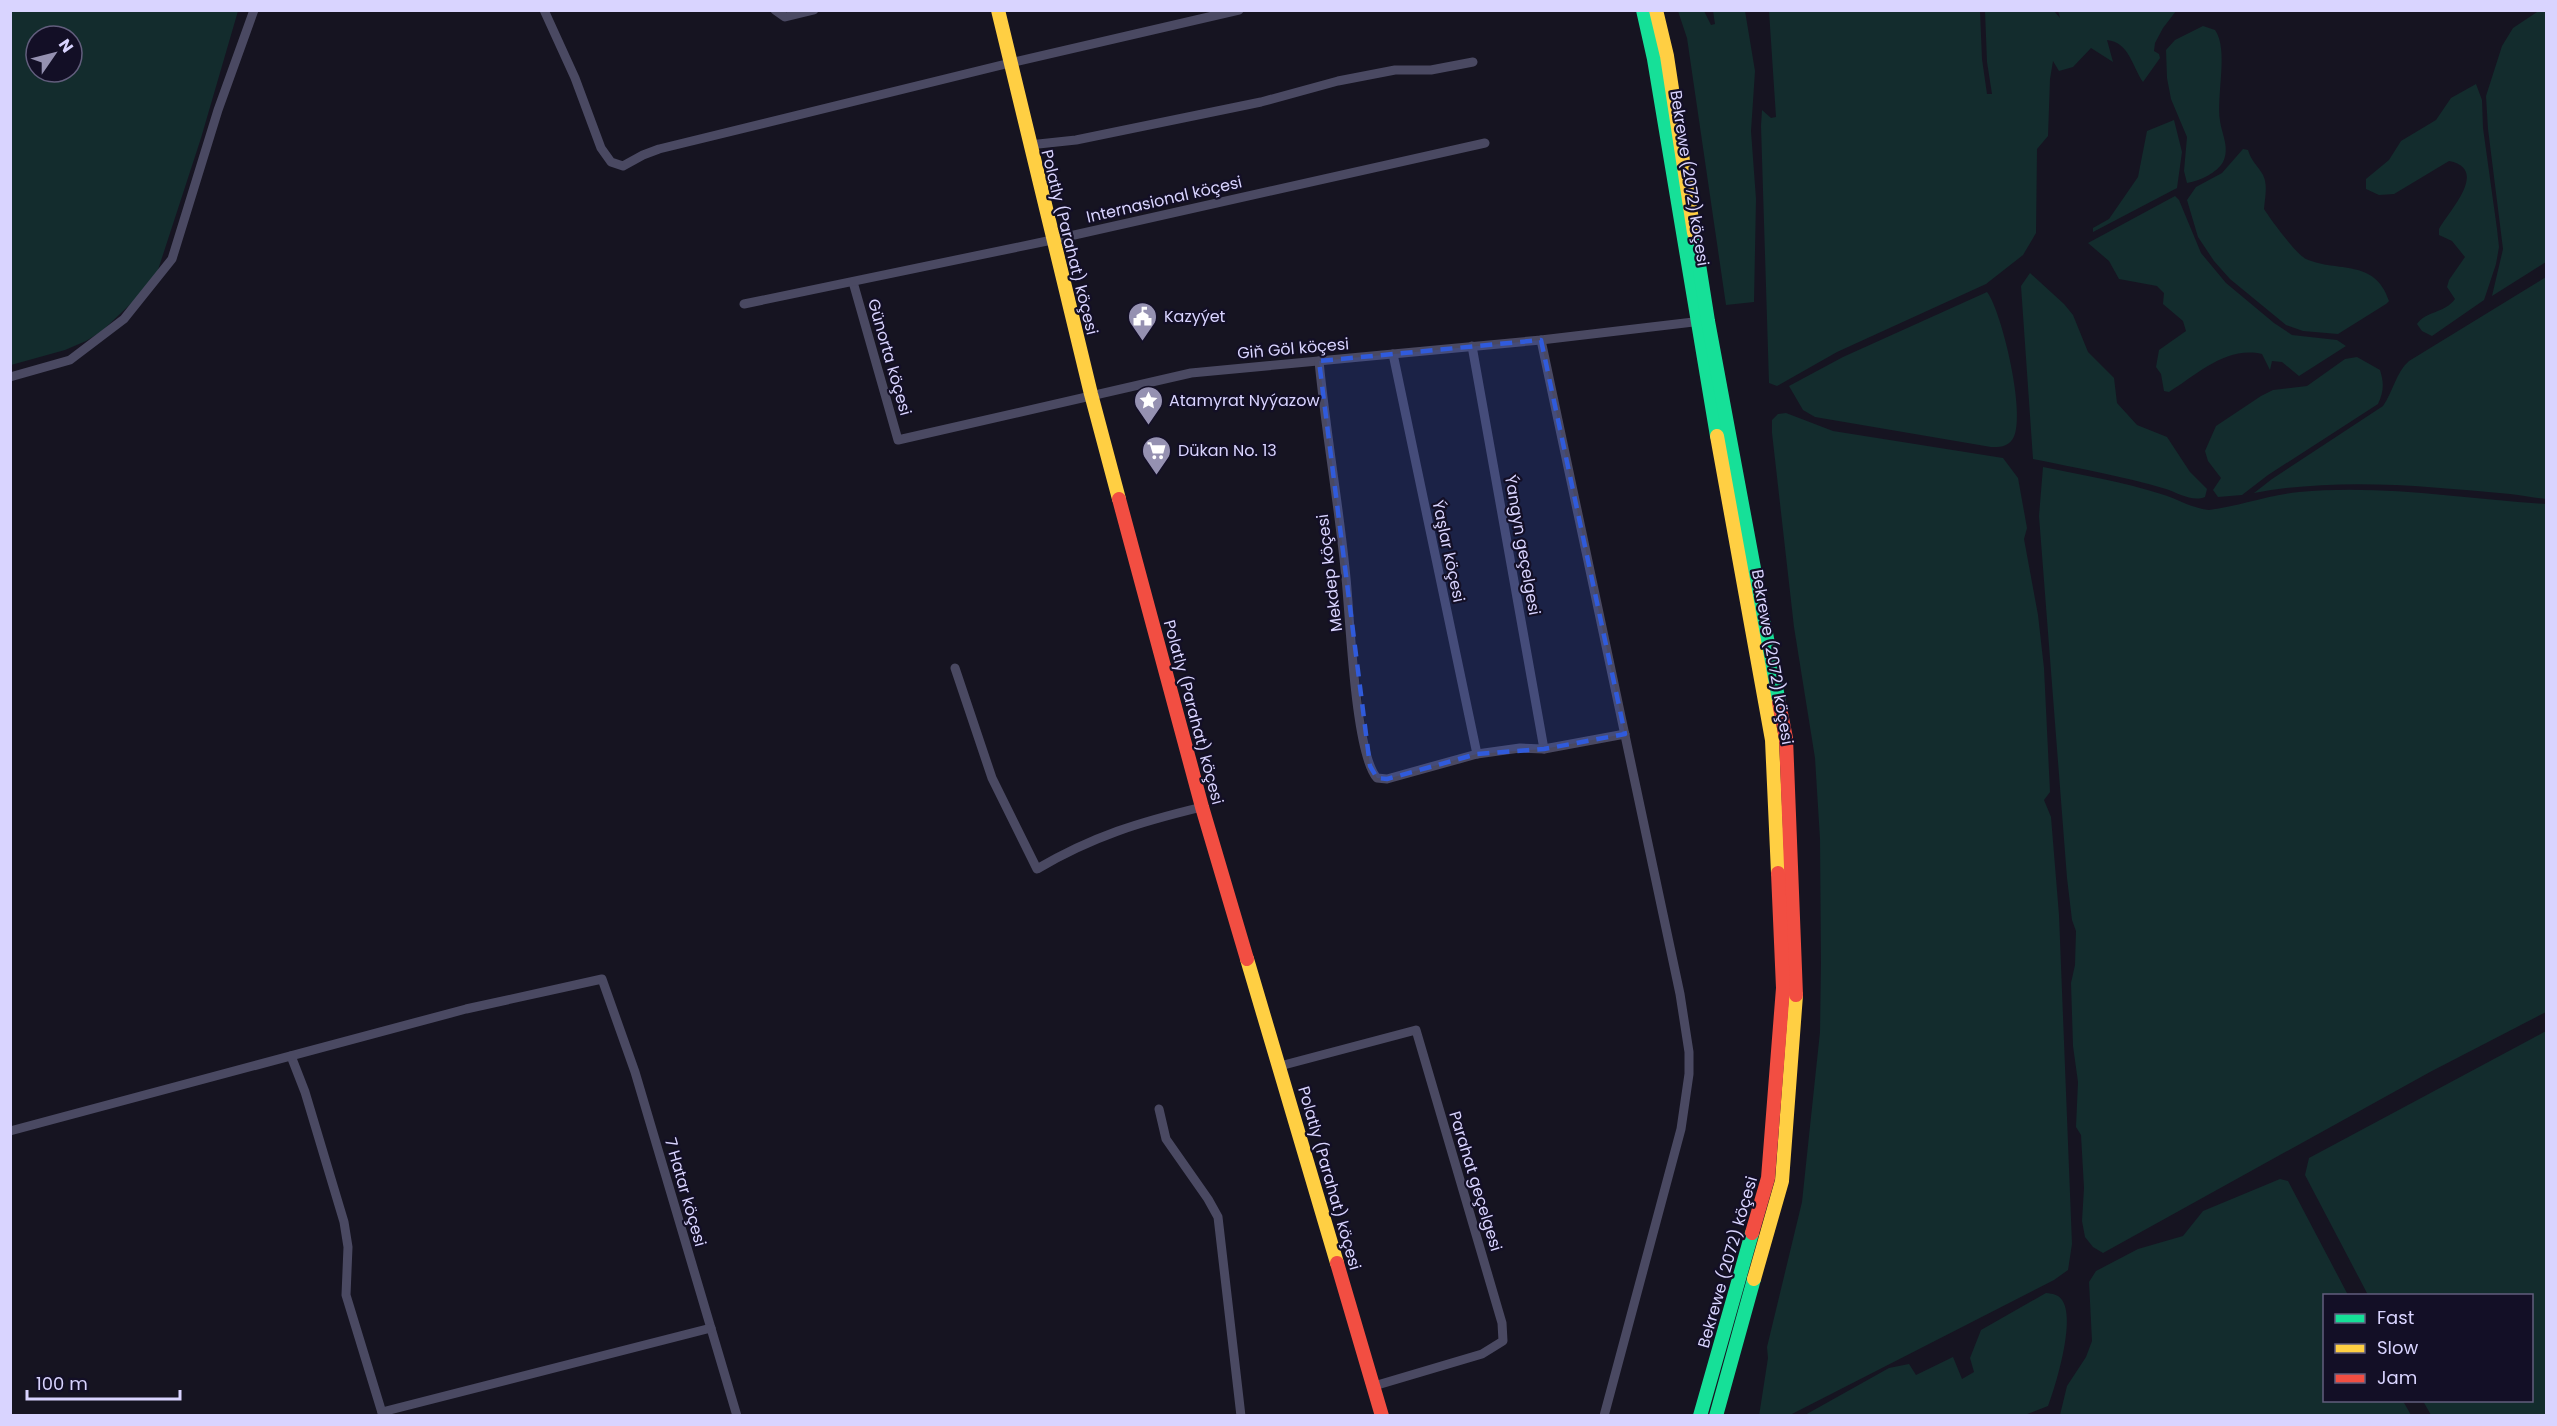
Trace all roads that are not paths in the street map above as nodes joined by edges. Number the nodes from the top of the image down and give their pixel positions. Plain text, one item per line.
1 (254, 10) edge
2 (544, 10) edge
3 (775, 10) edge
4 (813, 10) edge
5 (998, 10) edge
6 (1239, 10) edge
7 (1643, 10) edge
8 (1656, 10) edge
9 (1473, 62) dead end
10 (1010, 63) junction
11 (1485, 143) dead end
12 (1029, 145) junction
13 (1052, 240) junction
14 (853, 282) junction
15 (744, 304) dead end
16 (1703, 321) junction
17 (1541, 340) junction
18 (1472, 346) junction
19 (1393, 354) junction
20 (1319, 361) junction
21 (10, 377) edge
22 (1091, 394) junction
23 (898, 440) joint
24 (955, 668) dead end
25 (1624, 734) junction
26 (1544, 749) junction
27 (1477, 754) junction
28 (1203, 807) junction
29 (291, 1056) junction
30 (1280, 1066) junction
31 (1159, 1109) dead end
32 (10, 1131) edge
33 (711, 1328) junction
34 (1374, 1386) junction
35 (383, 1414) edge
36 (737, 1416) edge
37 (1241, 1416) edge
38 (1383, 1416) edge
39 (1604, 1416) edge
40 (1700, 1416) edge
41 (1716, 1416) edge

1 - 21 street
2 - 10 street
3 - 4 street
5 - 10 main road, Polatly (Parahat) köçesi
6 - 10 street
7 - 16 main road, Bekrewe (2072) köçesi
8 - 16 main road, Bekrewe (2072) köçesi
9 - 12 street
10 - 12 main road, Polatly (Parahat) köçesi
11 - 13 street, Internasional köçesi
12 - 13 main road, Polatly (Parahat) köçesi
13 - 14 street, Internasional köçesi
13 - 22 main road, Polatly (Parahat) köçesi
14 - 15 street, Internasional köçesi
14 - 23 street, Günorta köçesi
16 - 17 street, Giň Göl köçesi
16 - 40 main road, Bekrewe (2072) köçesi
16 - 41 main road, Bekrewe (2072) köçesi
17 - 18 street, Giň Göl köçesi
17 - 25 street
18 - 19 street, Giň Göl köçesi
18 - 26 street, Ýangyn geçelgesi
19 - 20 street, Giň Göl köçesi
19 - 27 street, Ýaşlar köçesi
20 - 22 street, Giň Göl köçesi
20 - 27 street, Mekdep köçesi
22 - 23 street, Giň Göl köçesi
22 - 28 main road, Polatly (Parahat) köçesi
24 - 28 street
25 - 26 street
25 - 39 street
26 - 27 street
28 - 30 main road, Polatly (Parahat) köçesi
29 - 32 street
29 - 33 street, 7 Hatar köçesi
29 - 35 street
30 - 34 main road, Polatly (Parahat) köçesi
30 - 34 street, Parahat geçelgesi
31 - 37 street
33 - 35 street
33 - 36 street, 7 Hatar köçesi
34 - 38 main road, Polatly (Parahat) köçesi

